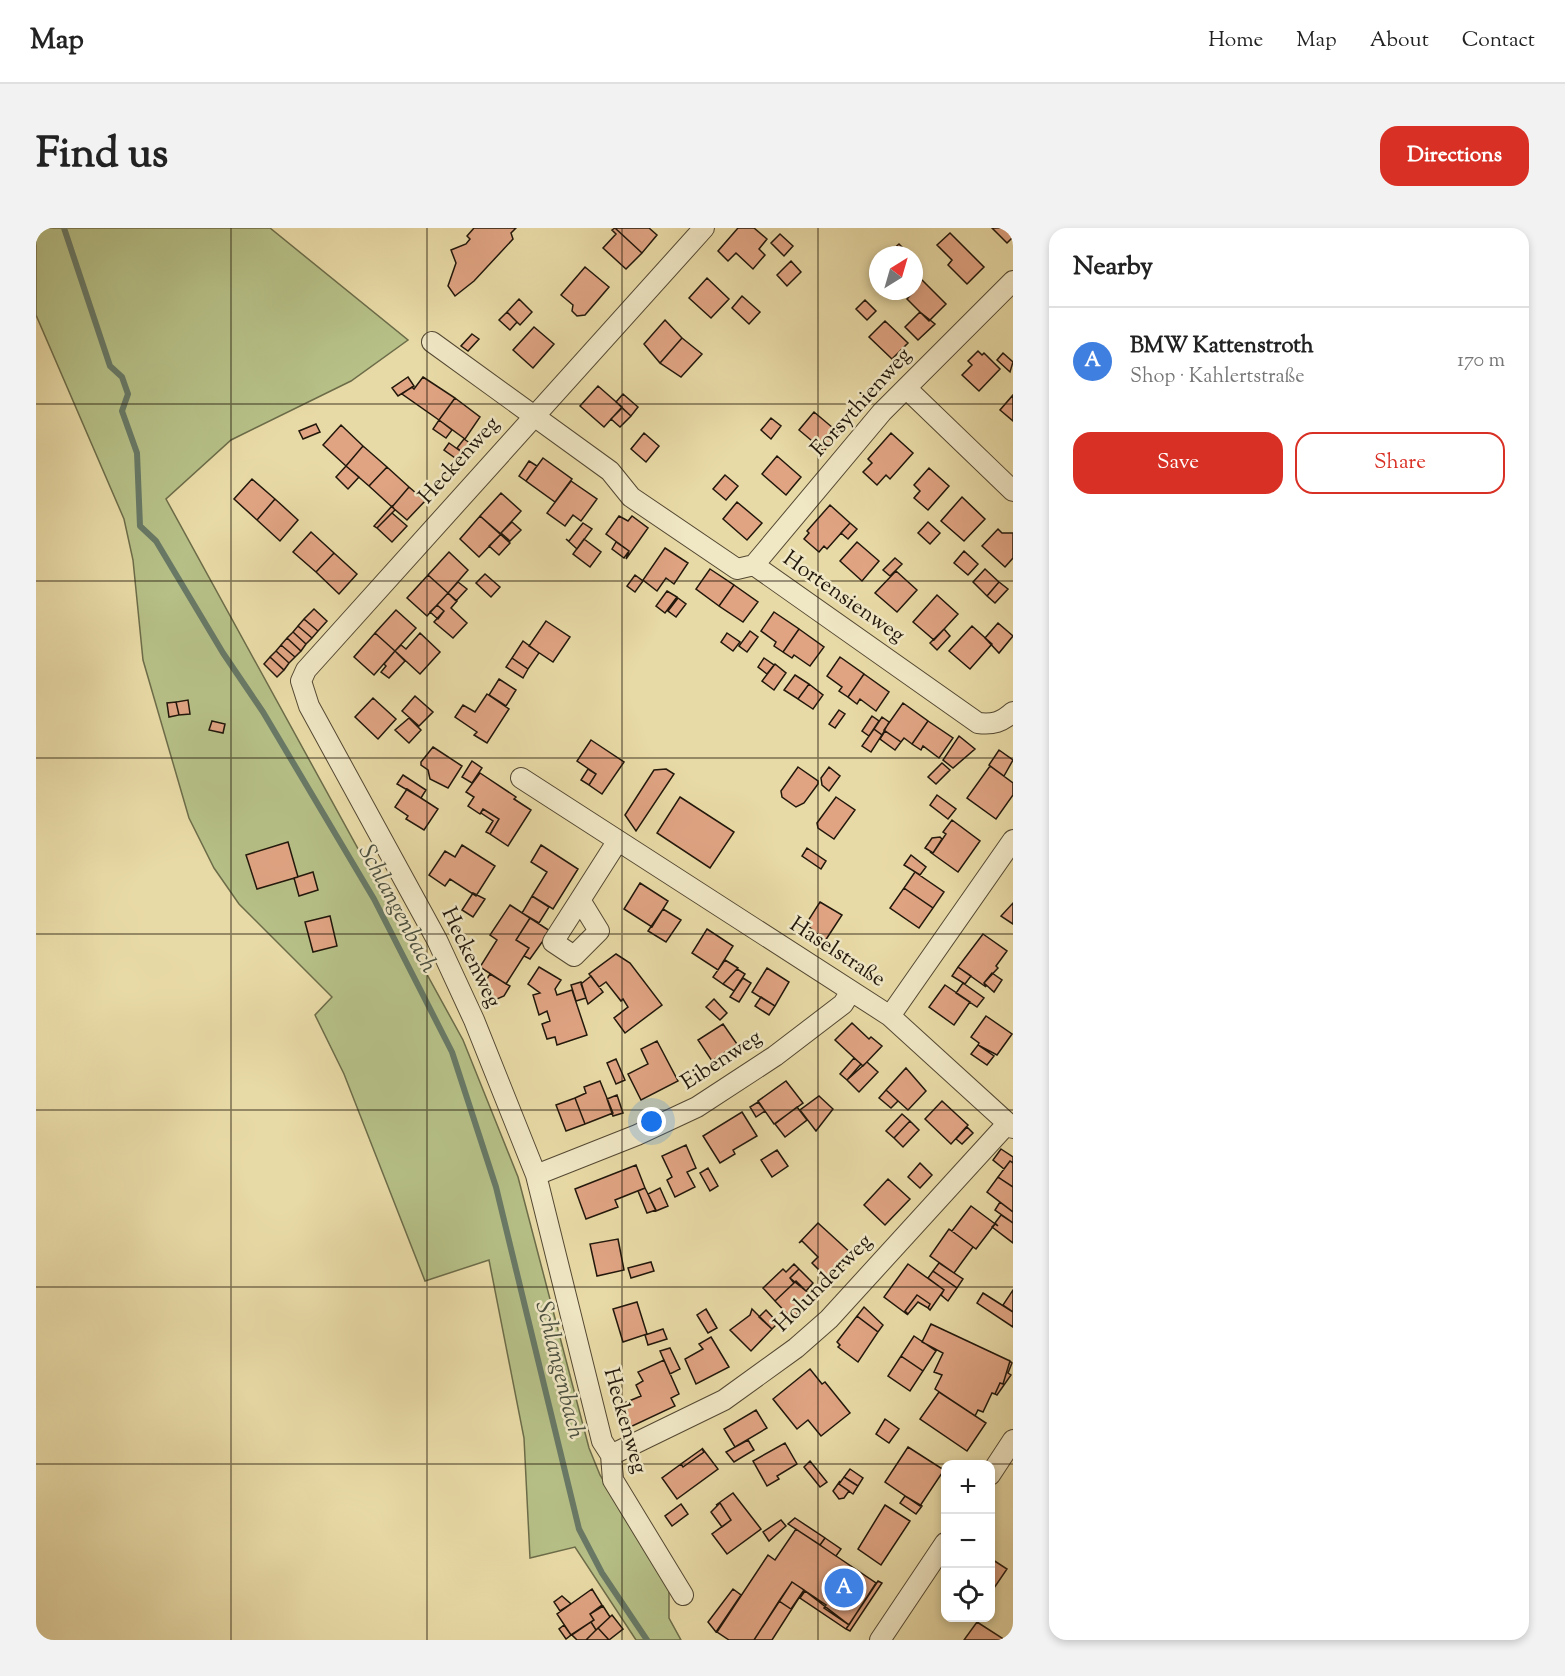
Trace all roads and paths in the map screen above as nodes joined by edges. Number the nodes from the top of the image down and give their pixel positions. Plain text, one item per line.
1 (704, 228) edge
2 (1013, 281) edge
3 (432, 342) dead end
4 (906, 388) junction
5 (533, 417) junction
6 (1013, 491) edge
7 (754, 565) junction
8 (1013, 712) edge
9 (521, 778) dead end
10 (1013, 840) edge
11 (617, 842) junction
12 (580, 900) dead end
13 (851, 991) junction
14 (890, 1016) junction
15 (1010, 1126) edge
16 (536, 1175) junction
17 (1013, 1440) edge
18 (611, 1455) junction
19 (995, 1467) edge
20 (941, 1549) edge
21 (683, 1595) dead end
22 (880, 1640) edge

1 - 5 street, Heckenweg
2 - 4 street, Forsythienweg
3 - 5 street, Heckenweg
4 - 6 street
4 - 7 street, Forsythienweg
5 - 7 street, Hortensienweg
5 - 16 street, Heckenweg
7 - 8 street, Hortensienweg
9 - 11 street, Haselstraße
10 - 14 street
11 - 12 street
11 - 13 street, Haselstraße
13 - 14 street, Haselstraße
13 - 16 street, Eibenweg
14 - 15 street, Haselstraße
15 - 18 street, Holunderweg
16 - 18 street, Heckenweg
17 - 19 street
18 - 21 street, Heckenweg
20 - 22 street

